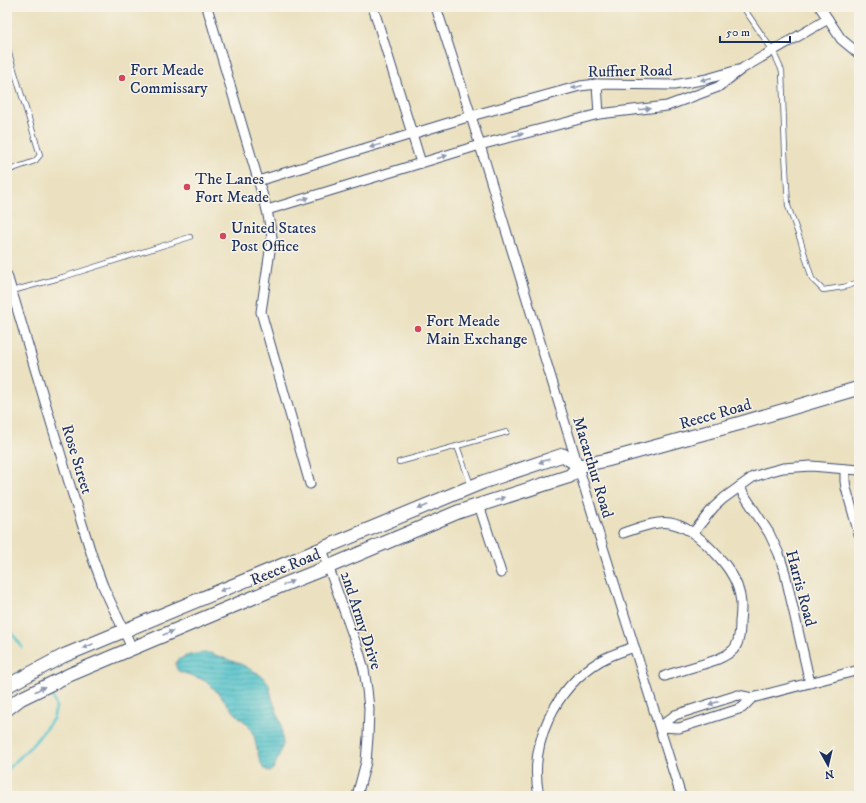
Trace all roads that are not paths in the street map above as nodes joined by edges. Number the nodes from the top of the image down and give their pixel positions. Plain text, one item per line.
1 (207, 7) edge
2 (373, 7) edge
3 (436, 7) edge
4 (743, 7) edge
5 (820, 7) edge
6 (828, 19) junction
7 (7, 47) edge
8 (773, 51) junction
9 (859, 54) edge
10 (743, 68) junction
11 (597, 84) junction
12 (674, 85) junction
13 (676, 103) junction
14 (599, 114) junction
15 (471, 116) junction
16 (412, 134) junction
17 (480, 145) junction
18 (421, 163) junction
19 (7, 171) edge
20 (258, 181) junction
21 (267, 210) junction
22 (190, 237) dead end
23 (7, 275) edge
24 (859, 282) edge
25 (12, 291) junction
26 (859, 388) edge
27 (508, 432) dead end
28 (457, 446) junction
29 (399, 462) dead end
30 (579, 466) junction
31 (845, 469) junction
32 (859, 470) edge
33 (310, 484) dead end
34 (471, 487) junction
35 (739, 487) junction
36 (479, 505) junction
37 (693, 532) junction
38 (623, 533) dead end
39 (859, 534) edge
40 (322, 549) junction
41 (328, 567) junction
42 (501, 573) dead end
43 (124, 630) junction
44 (634, 647) junction
45 (132, 648) junction
46 (859, 670) edge
47 (665, 676) dead end
48 (810, 683) junction
49 (7, 686) edge
50 (752, 698) junction
51 (7, 709) edge
52 (660, 727) junction
53 (357, 796) edge
54 (539, 796) edge
55 (681, 796) edge

1 - 20 street
2 - 16 street
3 - 15 street
4 - 8 lane
5 - 6 street
6 - 8 street, Ruffner Road
6 - 9 street
7 - 19 lane
8 - 10 street, Ruffner Road
8 - 24 lane
10 -> 12 street, Ruffner Road
10 - 13 street, Ruffner Road
11 - 12 street, Ruffner Road
11 - 14 street
11 -> 15 street, Ruffner Road
12 - 13 street
14 -> 13 street, Ruffner Road
17 -> 14 street, Ruffner Road
15 - 16 street, Ruffner Road
15 - 17 street
16 - 18 street
16 -> 20 street, Ruffner Road
18 -> 17 street, Ruffner Road
17 - 30 street, Macarthur Road
21 -> 18 street, Ruffner Road
20 - 21 street
21 - 33 street
22 - 25 lane
23 - 25 street, Rose Street
25 - 43 street, Rose Street
26 - 30 street, Reece Road
27 - 28 lane
28 - 29 lane
28 - 34 lane
30 -> 34 street, Reece Road
36 -> 30 street, Reece Road
30 - 44 street, Macarthur Road
31 - 32 street
31 - 35 street
31 - 39 street
34 -> 40 street, Reece Road
35 - 37 street
35 - 48 street, Harris Road
36 - 41 street, Reece Road
36 - 42 street
37 - 38 street
37 - 47 street
40 - 41 street, 2nd Army Drive
40 -> 43 street, Reece Road
45 -> 41 street, Reece Road
41 - 53 street, 2nd Army Drive
43 - 45 street, Rose Street
43 -> 49 street, Reece Road
44 - 52 street, Macarthur Road
44 - 54 street
51 -> 45 street, Reece Road
46 - 48 street
48 - 50 street
50 -> 52 street
50 - 52 street
52 - 55 street, Macarthur Road

